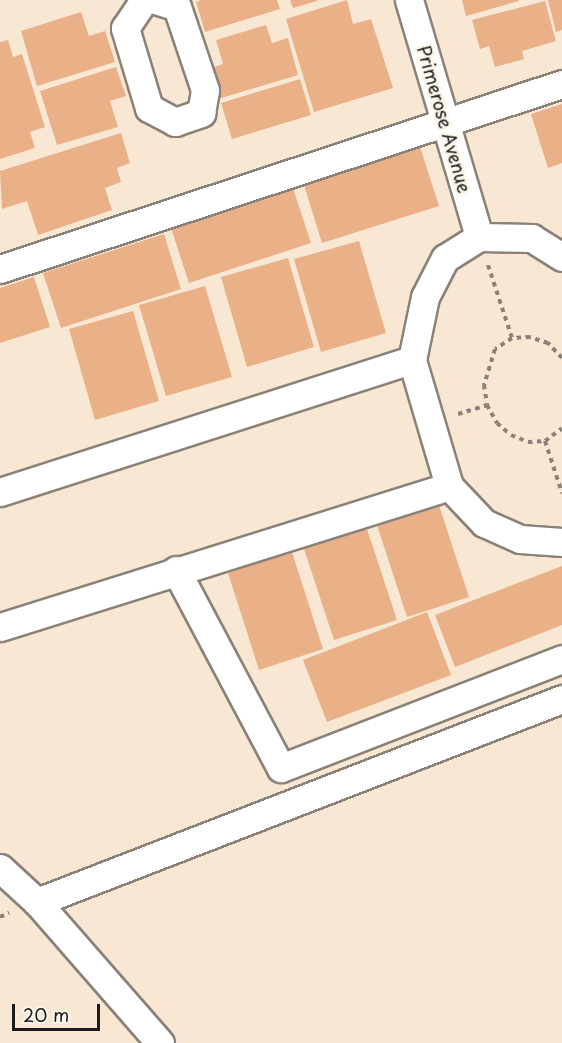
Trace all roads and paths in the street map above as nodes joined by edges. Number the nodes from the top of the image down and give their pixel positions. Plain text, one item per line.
1 (144, 0) edge
2 (155, 0) edge
3 (410, 0) edge
4 (562, 84) edge
5 (446, 122) junction
6 (479, 237) junction
7 (562, 257) edge
8 (0, 269) edge
9 (512, 338) junction
10 (562, 358) edge
11 (412, 360) junction
12 (487, 405) junction
13 (449, 417) dead end
14 (562, 428) edge
15 (545, 441) junction
16 (449, 486) junction
17 (0, 492) edge
18 (562, 493) edge
19 (562, 542) edge
20 (176, 570) junction
21 (0, 627) edge
22 (562, 659) edge
23 (562, 699) edge
24 (0, 868) edge
25 (37, 902) junction
26 (160, 1043) edge

1 - 2 street
3 - 5 street, Primerose Avenue
4 - 5 street
5 - 6 street, Primerose Avenue
5 - 8 street
6 - 7 street
6 - 9 path
6 - 11 street
9 - 10 path
9 - 12 path
11 - 16 street
11 - 17 street
12 - 13 path
12 - 15 path
14 - 15 path
15 - 18 path
16 - 19 street
16 - 20 street
20 - 21 street
20 - 22 street
23 - 25 street
24 - 25 street
25 - 26 street

